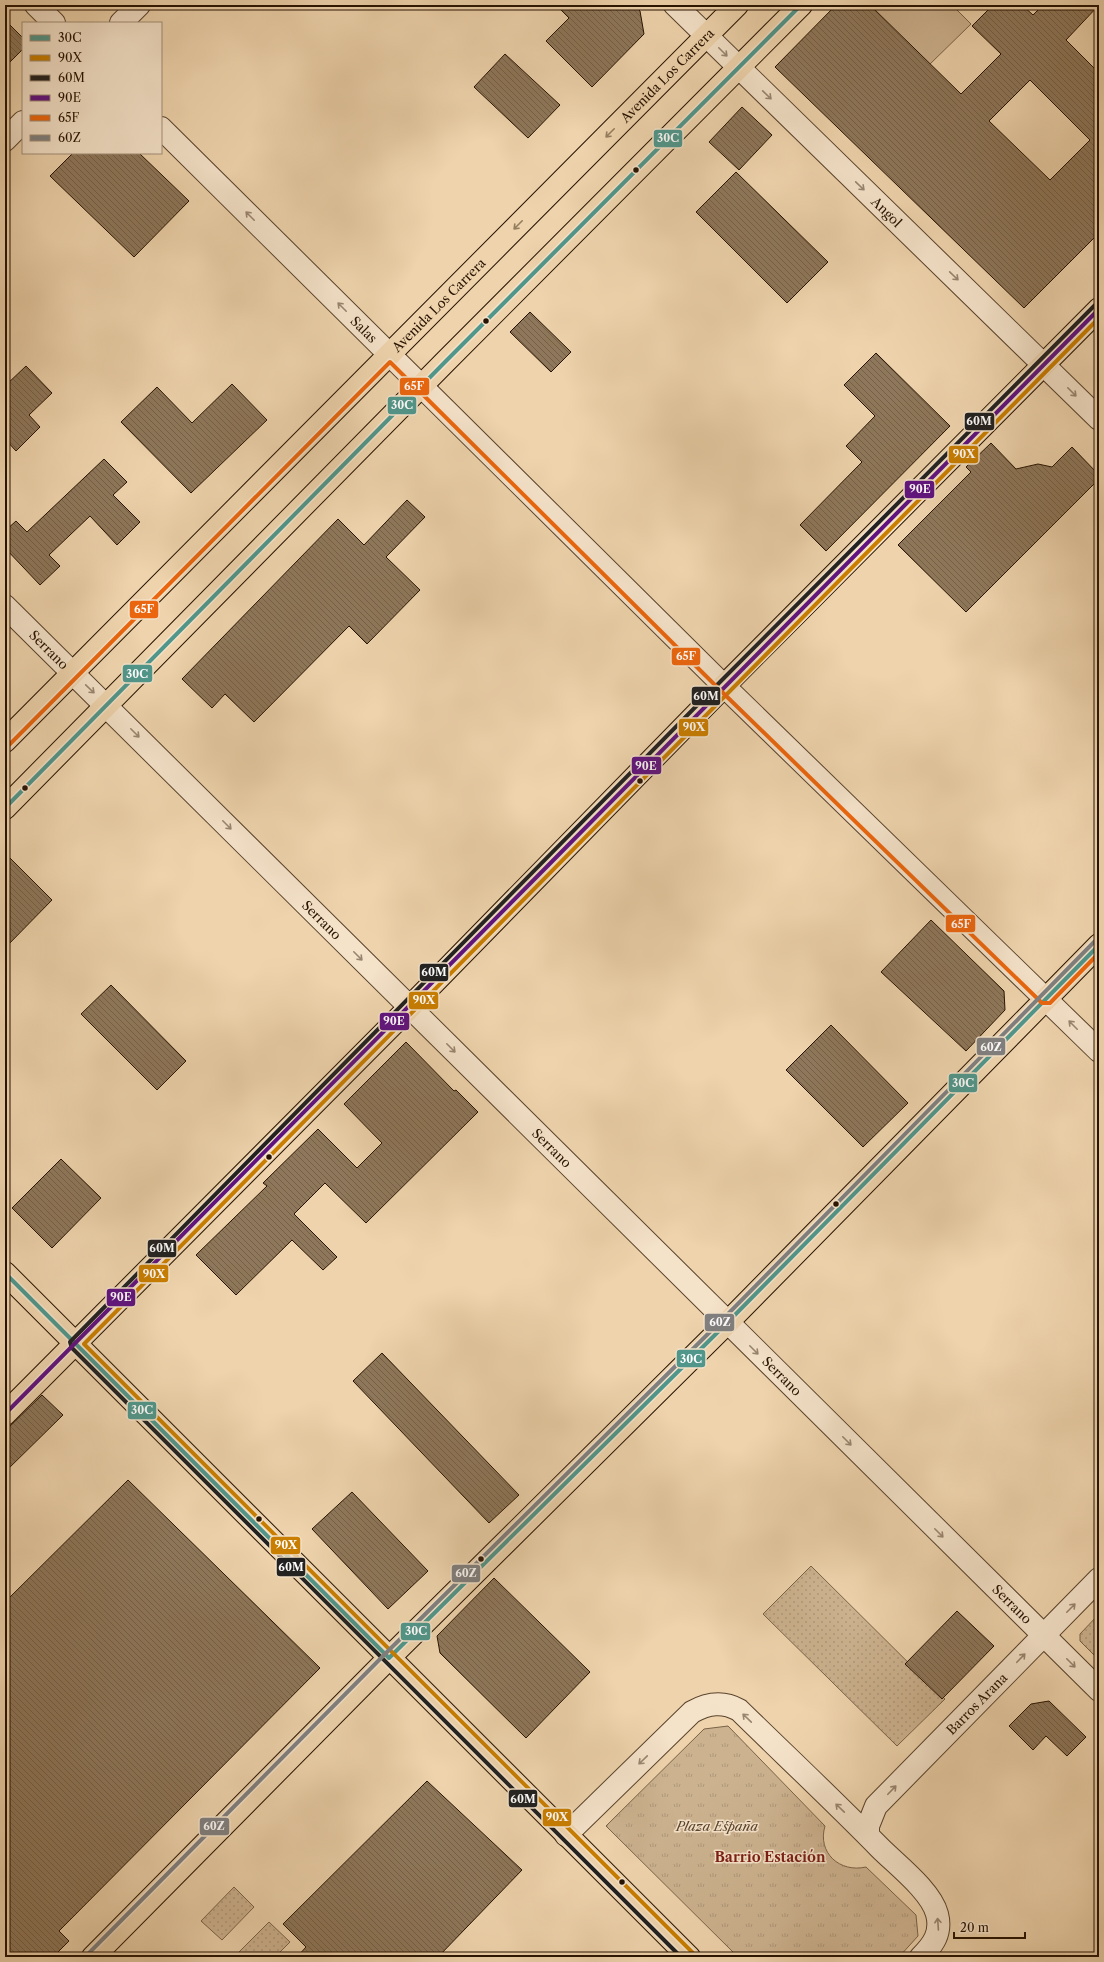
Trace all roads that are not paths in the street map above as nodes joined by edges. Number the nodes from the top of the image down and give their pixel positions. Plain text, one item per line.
1 (36, 5) edge
2 (139, 5) edge
3 (675, 5) edge
4 (737, 5) edge
5 (801, 5) edge
6 (53, 22) edge
7 (122, 22) edge
8 (707, 36) junction
9 (739, 68) junction
10 (22, 123) edge
11 (162, 129) edge
12 (5, 140) edge
13 (1099, 309) edge
14 (390, 354) junction
15 (1045, 365) junction
16 (422, 386) junction
17 (1099, 419) edge
18 (5, 606) edge
19 (72, 672) junction
20 (724, 686) junction
21 (107, 705) junction
22 (5, 741) edge
23 (5, 808) edge
24 (1099, 945) edge
25 (1046, 998) junction
26 (410, 1007) junction
27 (1099, 1051) edge
28 (5, 1272) edge
29 (726, 1323) junction
30 (76, 1344) junction
31 (5, 1414) edge
32 (1099, 1579) edge
33 (1044, 1636) junction
34 (388, 1658) junction
35 (1099, 1690) edge
36 (566, 1835) junction
37 (868, 1836) junction
38 (93, 1957) edge
39 (689, 1957) edge
40 (921, 1957) edge

1 - 6 street
2 - 7 street
3 - 8 street, Angol
4 - 8 main road, Avenida Los Carrera
5 - 9 main road
8 -> 9 street, Angol
8 -> 14 main road, Avenida Los Carrera
9 -> 15 street, Angol
9 - 16 main road
10 - 12 street
14 -> 11 street, Salas
13 - 15 main road
14 - 16 street, Salas
14 - 19 main road, Avenida Los Carrera
15 -> 17 street, Angol
15 - 20 main road
16 - 20 street, Salas
16 - 21 main road
18 - 19 street, Serrano
19 -> 21 street, Serrano
19 - 22 main road, Avenida Los Carrera
20 - 25 street, Salas
20 - 26 main road
21 - 23 main road
21 -> 26 street, Serrano
24 - 25 main road
27 -> 25 street, Salas
25 - 29 main road
26 -> 29 street, Serrano
26 - 30 main road
28 - 30 main road
29 -> 33 street, Serrano
29 - 34 main road
30 - 31 main road
30 - 34 main road
33 -> 32 street, Barros Arana
33 -> 35 street, Serrano
37 -> 33 street, Barros Arana
34 - 36 main road
34 - 38 main road
37 -> 36 street
36 - 39 main road
40 -> 37 street

